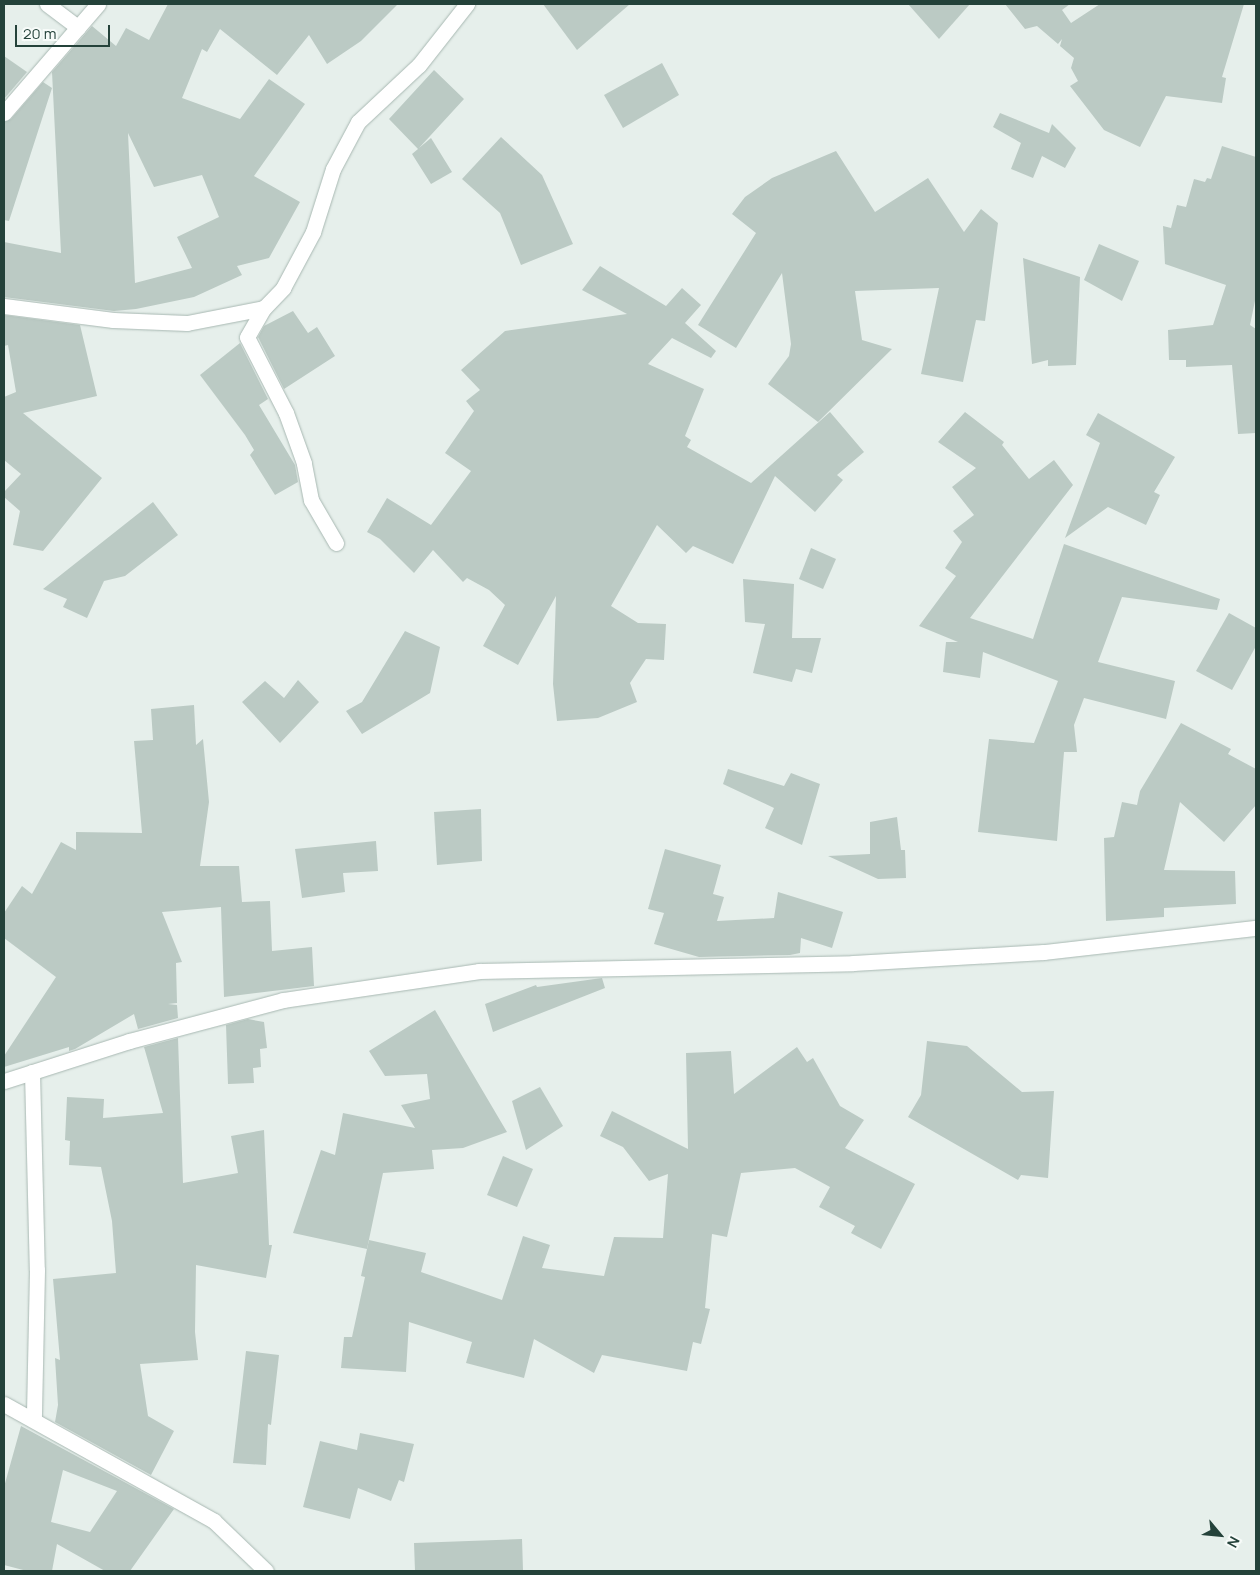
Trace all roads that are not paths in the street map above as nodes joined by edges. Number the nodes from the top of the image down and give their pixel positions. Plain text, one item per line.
1 (47, 4) edge
2 (98, 4) edge
3 (459, 6) edge
4 (78, 27) junction
5 (4, 113) edge
6 (4, 306) edge
7 (264, 308) junction
8 (336, 543) dead end
9 (1256, 928) edge
10 (32, 1072) junction
11 (4, 1081) edge
12 (4, 1404) edge
13 (34, 1419) junction
14 (266, 1571) edge

1 - 4 street
2 - 4 street
3 - 7 street
4 - 5 street
6 - 7 street
7 - 8 street
9 - 10 street
10 - 11 street
10 - 13 street
12 - 13 street
13 - 14 street

